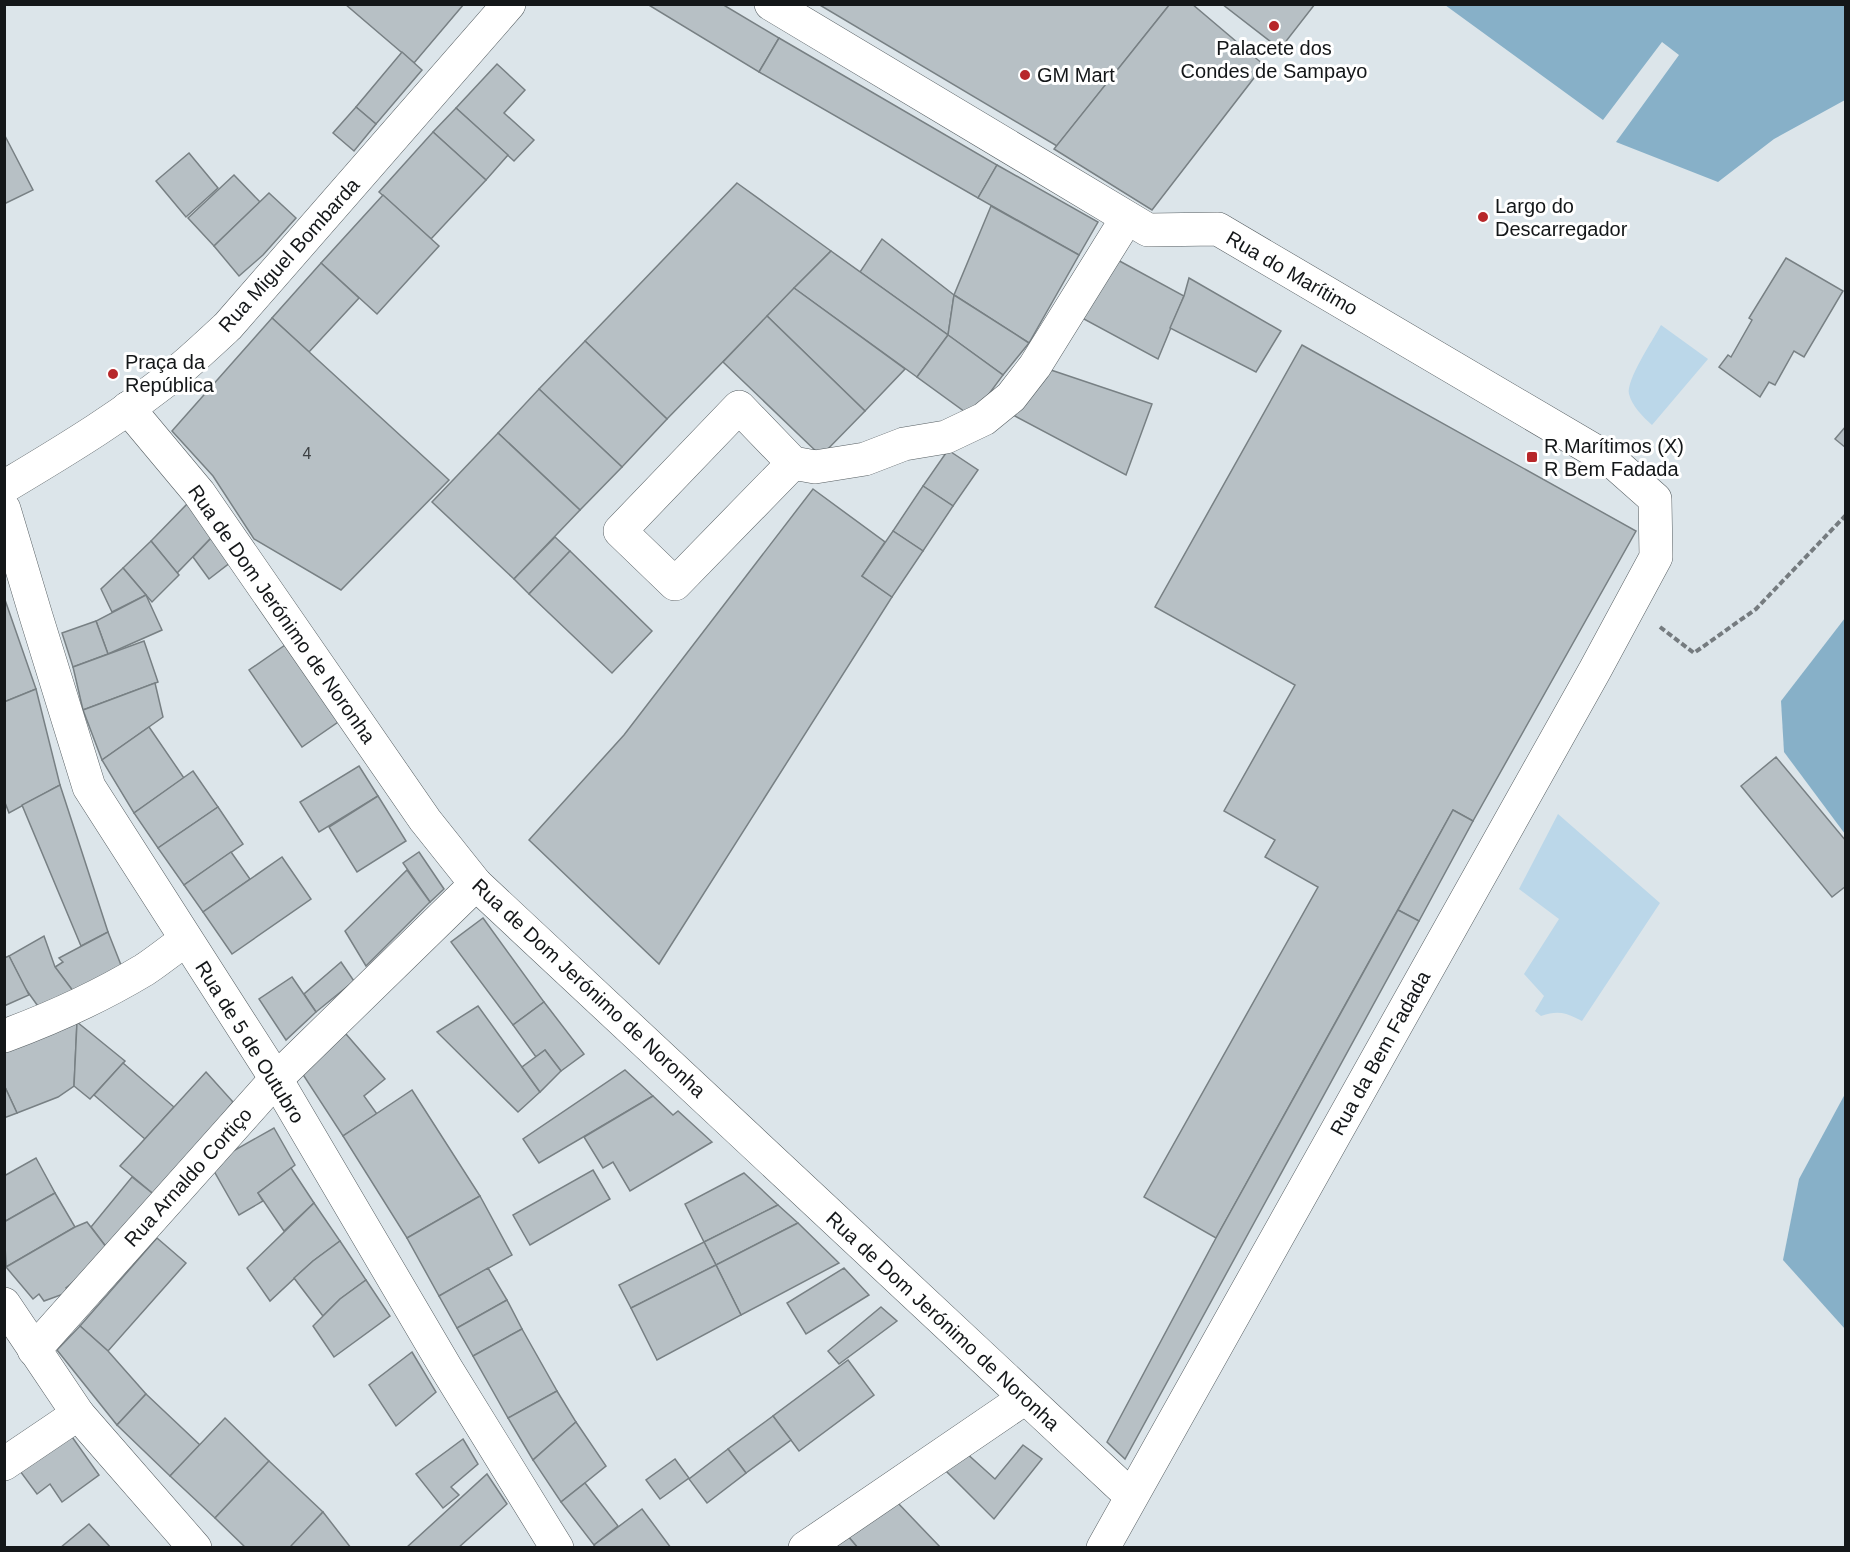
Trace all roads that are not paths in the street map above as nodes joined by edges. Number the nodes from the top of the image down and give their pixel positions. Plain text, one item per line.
1 (508, 4) edge
2 (771, 4) edge
3 (1127, 218) junction
4 (128, 408) junction
5 (793, 463) junction
6 (4, 487) edge
7 (4, 509) edge
8 (1656, 557) joint
9 (476, 884) junction
10 (186, 940) junction
11 (4, 1036) edge
12 (276, 1079) junction
13 (4, 1304) edge
14 (34, 1350) junction
15 (1025, 1398) junction
16 (78, 1414) junction
17 (4, 1464) edge
18 (1131, 1496) junction
19 (195, 1548) edge
20 (558, 1548) edge
21 (805, 1548) edge
22 (1103, 1548) edge

1 - 4 street, Rua Miguel Bombarda
2 - 3 street, Rua do Marítimo
3 - 5 street
3 - 8 street, Rua do Marítimo
4 - 6 street, Rua Miguel Bombarda
4 - 9 street, Rua de Dom Jerónimo de Noronha
5 - 5 street
7 - 10 street, Rua de 5 de Outubro
8 - 18 street, Rua da Bem Fadada
9 - 12 street, Rua Arnaldo Cortiço
9 - 15 street, Rua de Dom Jerónimo de Noronha
10 - 11 street
10 - 12 street, Rua de 5 de Outubro
12 - 14 street, Rua Arnaldo Cortiço
12 - 20 street, Rua de 5 de Outubro
13 - 14 street
14 - 16 street
15 - 18 street, Rua de Dom Jerónimo de Noronha
15 - 21 street
16 - 17 street
16 - 19 street
18 - 22 street, Rua da Bem Fadada

